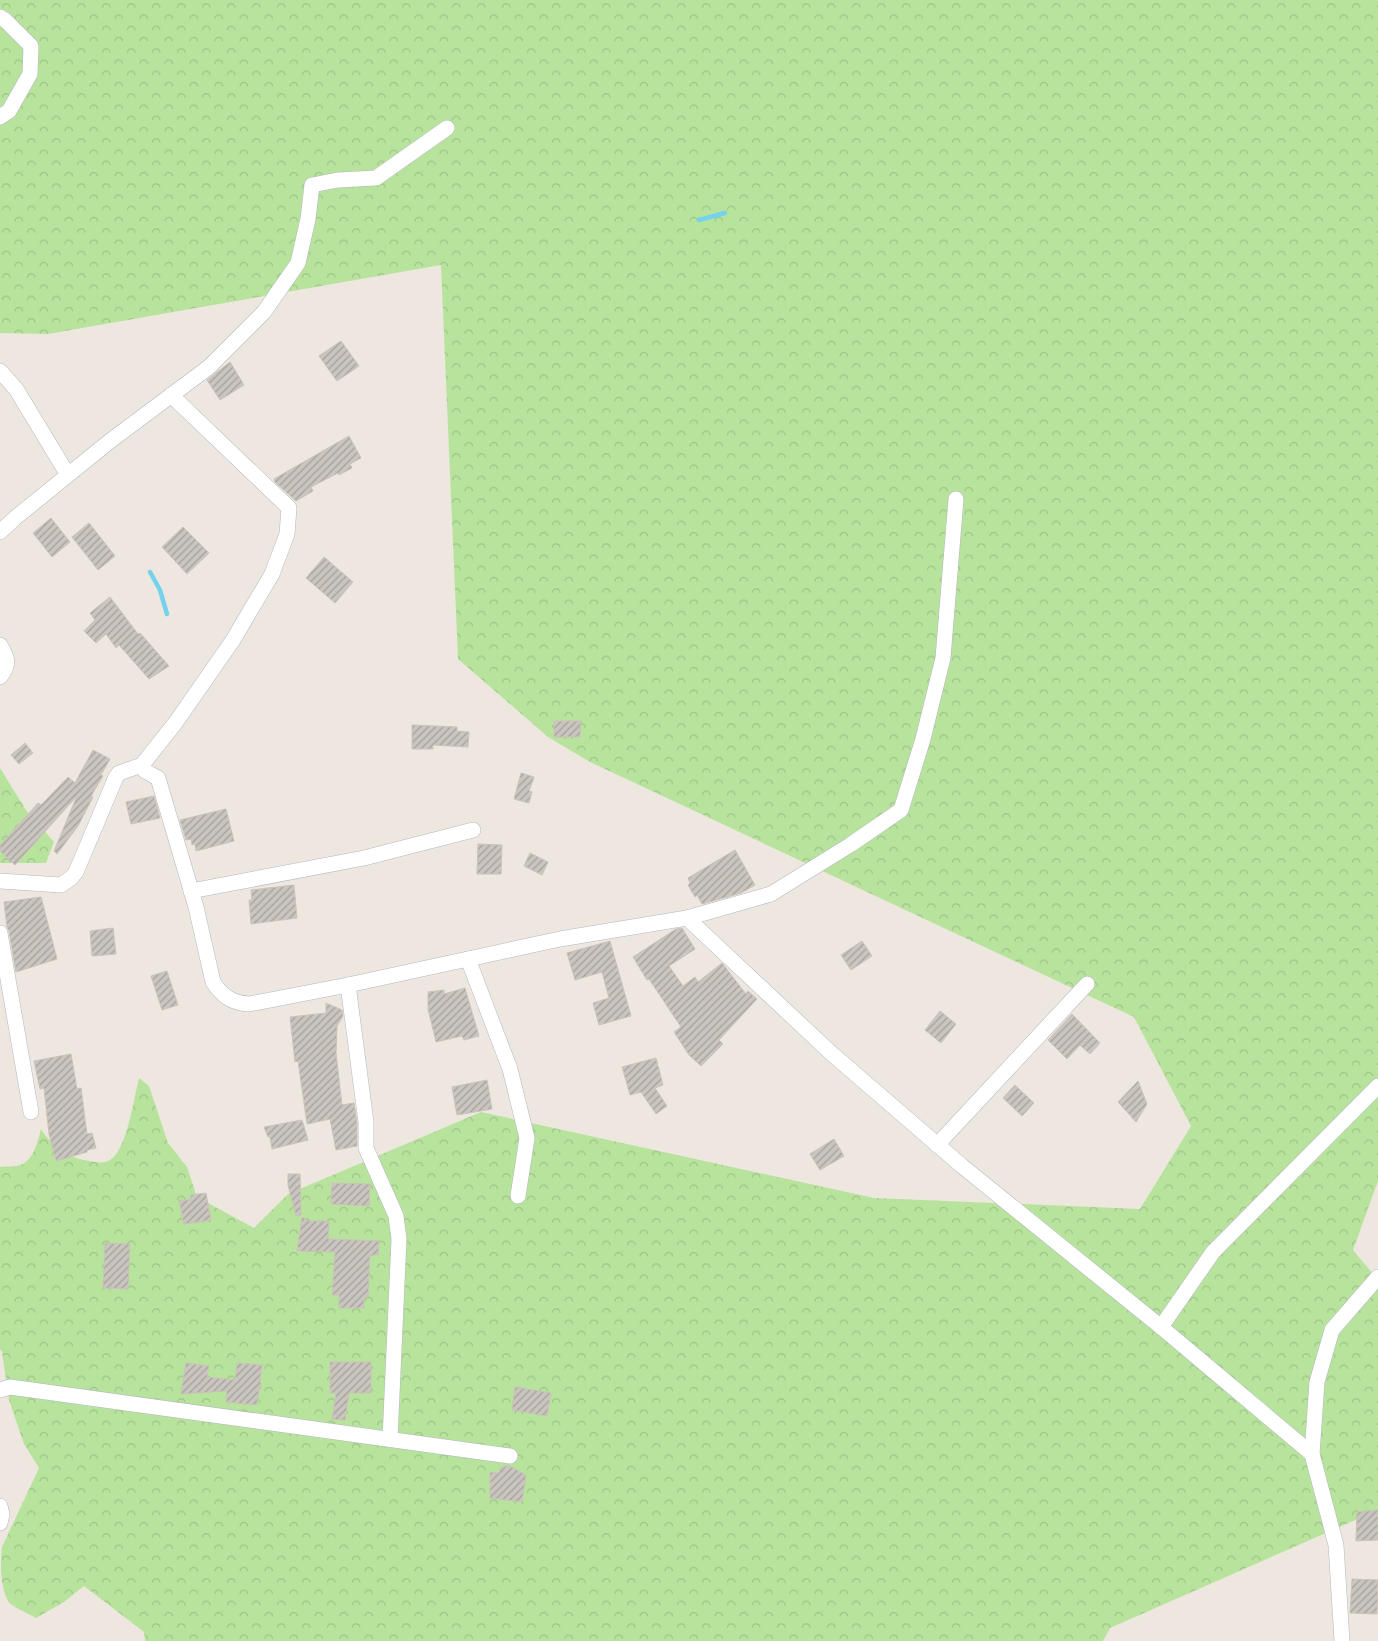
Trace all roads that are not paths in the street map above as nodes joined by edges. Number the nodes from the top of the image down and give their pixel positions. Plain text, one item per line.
1 (0, 17) edge
2 (0, 117) edge
3 (446, 128) dead end
4 (0, 370) edge
5 (172, 395) junction
6 (68, 475) junction
7 (956, 499) dead end
8 (0, 532) edge
9 (0, 645) edge
10 (0, 677) edge
11 (142, 765) junction
12 (473, 830) dead end
13 (0, 881) edge
14 (190, 891) junction
15 (687, 918) junction
16 (0, 933) edge
17 (468, 959) junction
18 (1087, 984) dead end
19 (348, 985) junction
20 (1378, 1086) edge
21 (31, 1112) dead end
22 (937, 1145) junction
23 (518, 1196) dead end
24 (1378, 1277) edge
25 (1160, 1327) junction
26 (0, 1390) edge
27 (390, 1439) junction
28 (1312, 1454) junction
29 (510, 1456) dead end
30 (0, 1506) edge
31 (0, 1523) edge
32 (1342, 1641) edge

1 - 2 street
3 - 5 street
4 - 6 street
5 - 6 street
5 - 11 street
6 - 8 street
7 - 15 street
9 - 10 street
11 - 13 street
11 - 14 street
12 - 14 street
14 - 19 street
15 - 17 street
15 - 22 street
16 - 21 street
17 - 19 street
17 - 23 street
18 - 22 street
19 - 27 street
20 - 25 street
22 - 25 street
24 - 28 street
25 - 28 street
26 - 27 street
27 - 29 street
28 - 32 street
30 - 31 street

